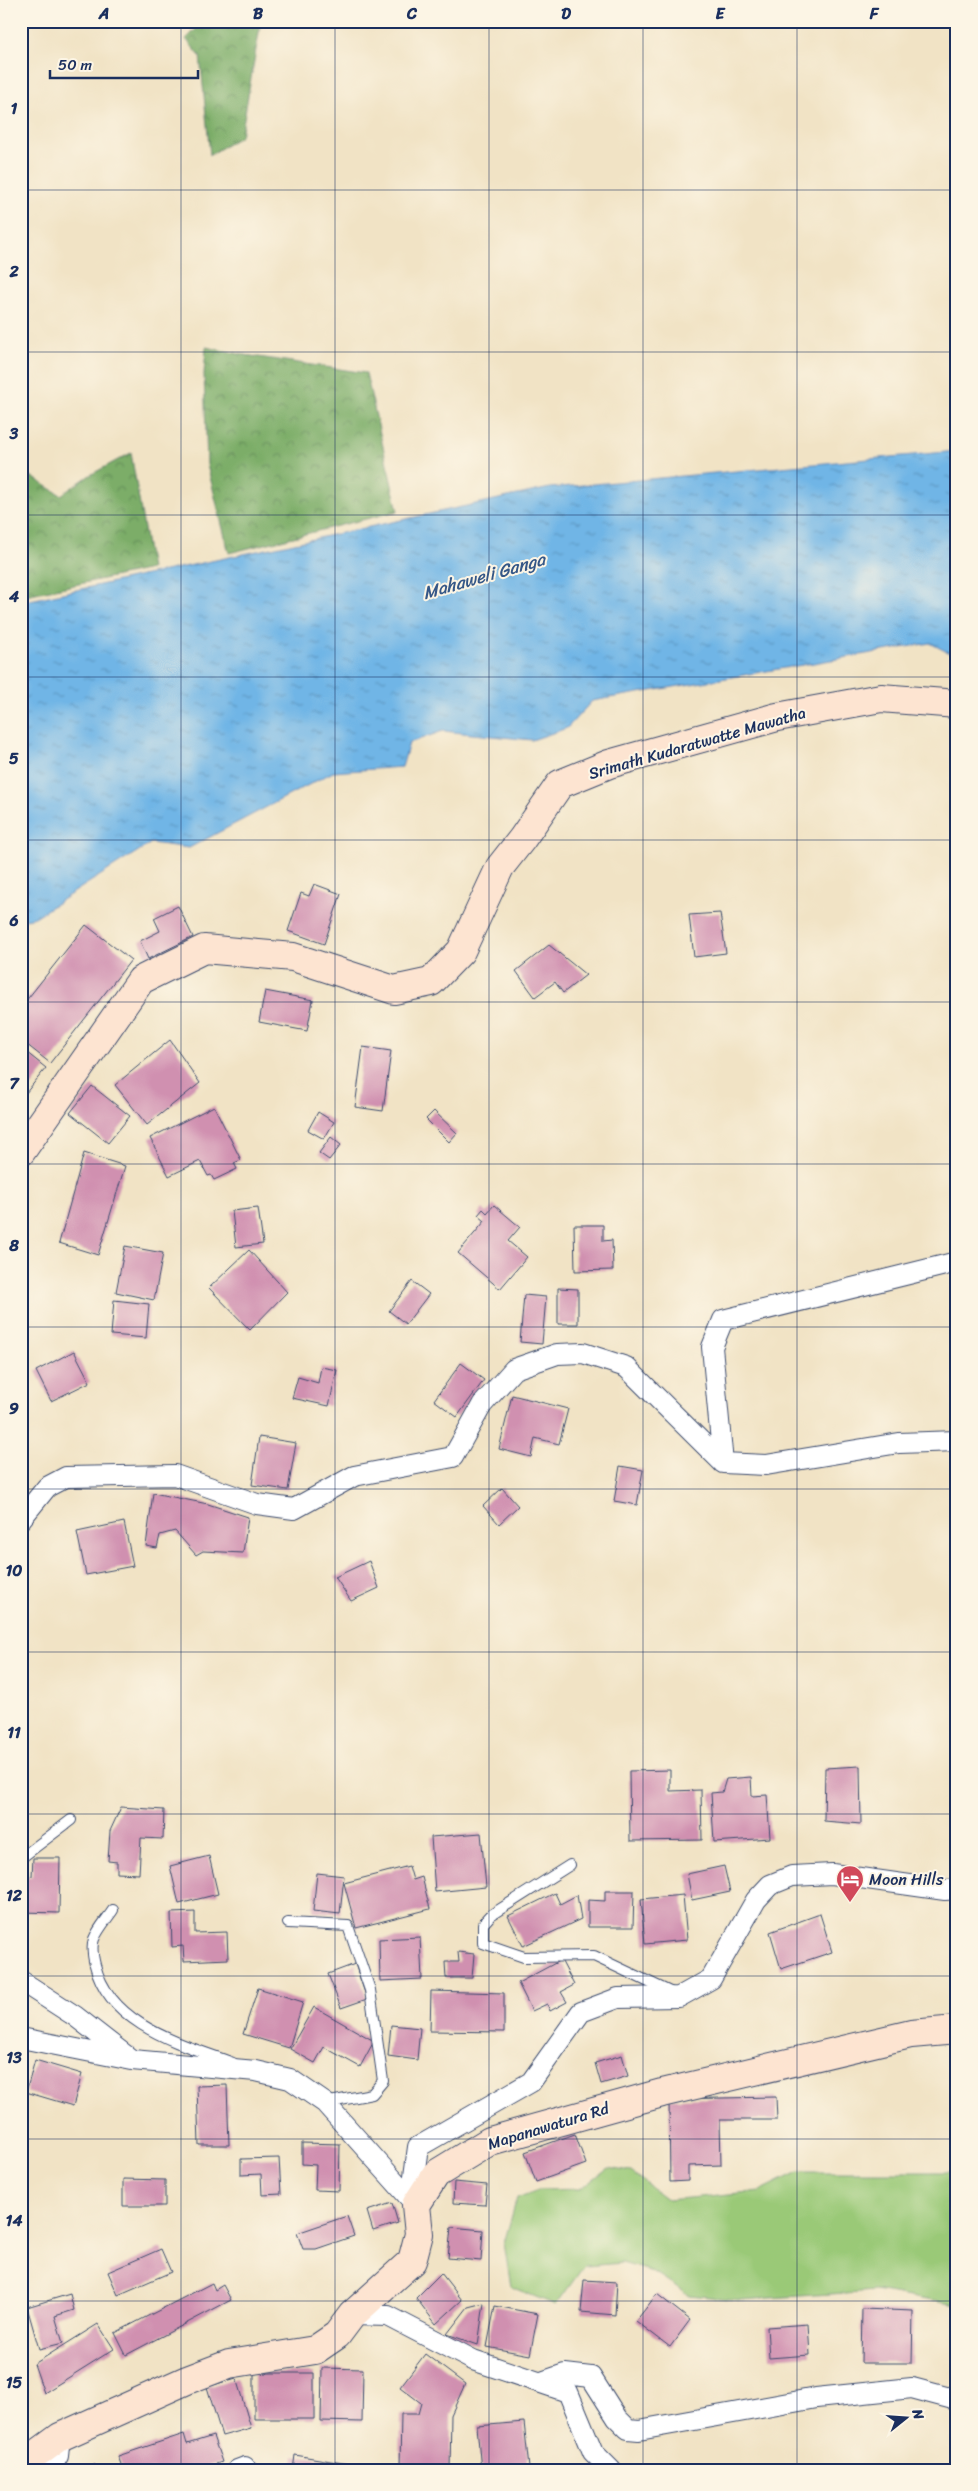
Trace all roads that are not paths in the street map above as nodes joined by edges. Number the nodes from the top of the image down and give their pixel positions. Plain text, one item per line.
1 (957, 704) edge
2 (21, 1152) edge
3 (957, 1262) edge
4 (957, 1441) edge
5 (723, 1463) junction
6 (21, 1519) edge
7 (71, 1820) dead end
8 (21, 1858) edge
9 (570, 1865) dead end
10 (957, 1889) edge
11 (113, 1910) dead end
12 (288, 1923) dead end
13 (21, 1981) edge
14 (679, 1997) junction
15 (957, 2030) edge
16 (21, 2038) edge
17 (132, 2060) junction
18 (256, 2071) junction
19 (325, 2103) junction
20 (416, 2205) junction
21 (352, 2314) junction
22 (542, 2382) junction
23 (957, 2400) edge
24 (60, 2437) junction
25 (21, 2468) edge
26 (49, 2470) edge
27 (237, 2470) edge
28 (247, 2470) edge
29 (611, 2470) edge

1 - 2 street, Srimath Kudaratwatte Mawatha
3 - 5 street
4 - 5 street
5 - 6 street
7 - 8 lane
9 - 14 lane
10 - 14 street
11 - 18 lane
12 - 19 lane
13 - 17 street
14 - 20 street
15 - 20 street, Mapanawatura Rd
16 - 17 street
17 - 18 street
18 - 19 street
19 - 20 street
20 - 21 street
21 - 22 street
21 - 24 street
22 - 23 street
22 - 29 street
24 - 25 street
24 - 26 street
27 - 28 street

